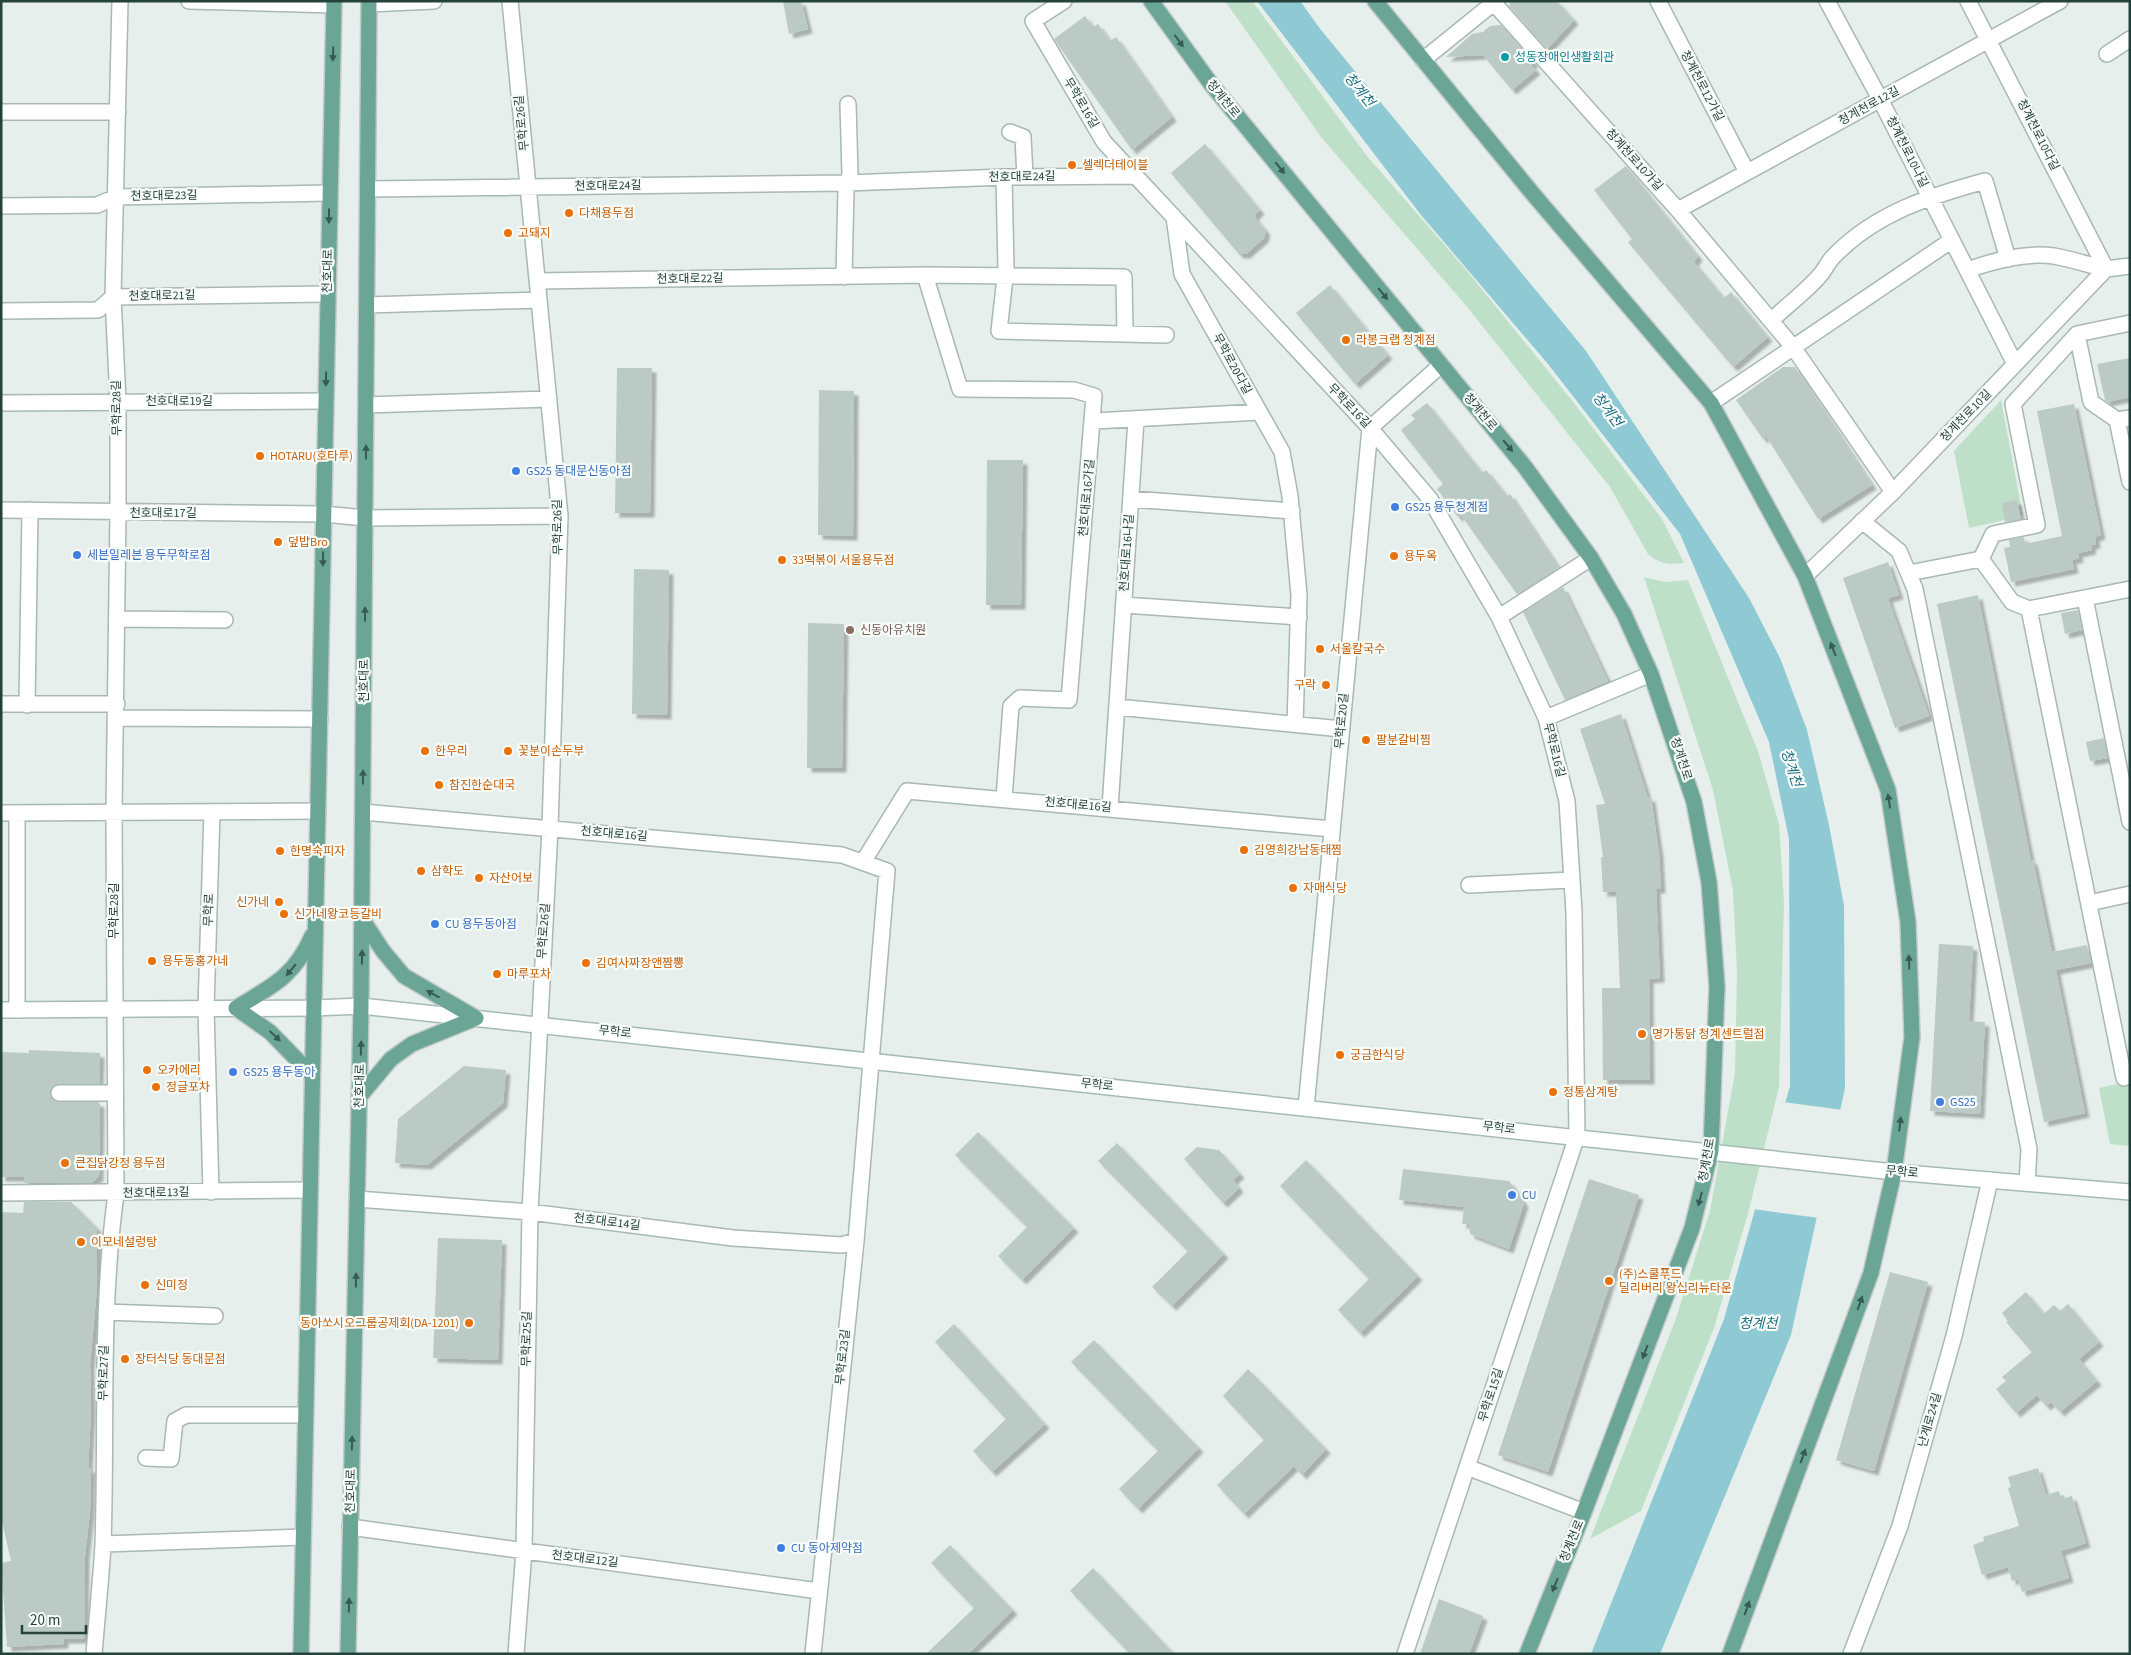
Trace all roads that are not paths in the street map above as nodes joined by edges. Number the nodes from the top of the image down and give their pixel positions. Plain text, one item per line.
1 (120, 1) edge
2 (189, 1) edge
3 (434, 1) edge
4 (510, 1) edge
5 (1064, 1) edge
6 (1151, 1) edge
7 (1375, 1) edge
8 (1658, 1) edge
9 (1827, 1) edge
10 (1968, 1) edge
11 (2060, 1) edge
12 (1494, 2) edge
13 (334, 3) edge
14 (369, 3) edge
15 (2130, 39) edge
16 (1989, 40) junction
17 (2107, 54) dead end
18 (1423, 60) junction
19 (1880, 99) junction
20 (848, 104) dead end
21 (1, 112) edge
22 (118, 112) junction
23 (1010, 132) dead end
24 (1747, 172) junction
25 (1136, 176) junction
26 (1025, 177) junction
27 (1004, 178) junction
28 (848, 183) junction
29 (528, 187) junction
30 (368, 189) junction
31 (329, 193) junction
32 (1929, 196) junction
33 (116, 197) junction
34 (1, 206) edge
35 (1678, 210) junction
36 (1174, 217) junction
37 (1952, 240) junction
38 (2008, 259) junction
39 (2130, 266) edge
40 (2106, 269) junction
41 (1967, 270) junction
42 (925, 275) junction
43 (844, 277) junction
44 (1004, 278) junction
45 (537, 281) junction
46 (328, 294) junction
47 (113, 297) junction
48 (539, 300) junction
49 (367, 305) junction
50 (1, 312) edge
51 (1770, 320) junction
52 (2130, 323) edge
53 (1124, 334) junction
54 (2077, 334) junction
55 (1166, 335) dead end
56 (1793, 347) junction
57 (2015, 364) junction
58 (1441, 365) junction
59 (549, 399) junction
60 (118, 401) junction
61 (326, 401) junction
62 (1, 402) edge
63 (1711, 403) junction
64 (366, 406) junction
65 (1259, 412) junction
66 (2123, 419) edge
67 (1136, 420) junction
68 (1094, 421) junction
69 (1370, 428) junction
70 (2130, 482) edge
71 (1893, 492) junction
72 (1131, 499) junction
73 (1, 510) edge
74 (30, 510) junction
75 (1292, 510) junction
76 (118, 512) junction
77 (324, 514) junction
78 (560, 516) junction
79 (365, 518) junction
80 (1862, 521) junction
81 (1591, 558) junction
82 (1981, 559) junction
83 (1909, 573) junction
84 (1805, 576) junction
85 (2130, 589) edge
86 (2085, 598) junction
87 (1124, 605) junction
88 (2029, 609) junction
89 (1298, 617) junction
90 (1499, 617) junction
91 (117, 619) junction
92 (224, 620) dead end
93 (1651, 674) junction
94 (1, 704) edge
95 (28, 705) junction
96 (1117, 707) junction
97 (117, 711) junction
98 (1546, 718) junction
99 (320, 719) junction
100 (1295, 724) junction
101 (1342, 729) junction
102 (1004, 798) junction
103 (1110, 808) junction
104 (318, 811) junction
105 (114, 812) junction
106 (212, 812) junction
107 (363, 812) junction
108 (1, 813) edge
109 (17, 814) junction
110 (2130, 822) edge
111 (550, 828) junction
112 (1332, 829) junction
113 (863, 862) junction
114 (1572, 880) junction
115 (1469, 885) dead end
116 (2130, 894) edge
117 (2089, 903) junction
118 (362, 919) junction
119 (315, 929) junction
120 (361, 1006) junction
121 (206, 1008) junction
122 (236, 1008) junction
123 (314, 1008) junction
124 (114, 1009) junction
125 (1, 1010) edge
126 (17, 1010) junction
127 (454, 1016) dead end
128 (476, 1018) junction
129 (538, 1024) junction
130 (869, 1060) junction
131 (312, 1076) junction
132 (2124, 1078) dead end
133 (59, 1093) dead end
134 (114, 1093) junction
135 (360, 1096) junction
136 (1306, 1108) junction
137 (1577, 1136) junction
138 (1711, 1151) junction
139 (1894, 1172) junction
140 (1990, 1180) junction
141 (2027, 1183) junction
142 (310, 1190) junction
143 (211, 1192) junction
144 (2130, 1192) edge
145 (1, 1193) edge
146 (116, 1194) junction
147 (358, 1199) junction
148 (530, 1212) junction
149 (856, 1240) junction
150 (106, 1312) junction
151 (215, 1316) dead end
152 (305, 1415) junction
153 (146, 1458) dead end
154 (1467, 1468) junction
155 (1584, 1512) junction
156 (350, 1527) junction
157 (303, 1537) junction
158 (103, 1544) junction
159 (524, 1551) junction
160 (820, 1591) junction
161 (94, 1654) edge
162 (300, 1654) edge
163 (348, 1654) edge
164 (516, 1654) edge
165 (813, 1654) edge
166 (1405, 1654) edge
167 (1527, 1654) edge
168 (1730, 1654) edge
169 (1852, 1654) edge

1 - 22 street, 무학로28길
2 - 13 street
3 - 14 street
4 - 29 street, 무학로26길
5 - 25 street, 무학로16길
6 -> 58 main road, 청계천로
7 - 18 main road
8 - 24 street, 청계천로12가길
9 - 19 street, 청계천로10나길
10 - 16 street, 청계천로10다길
11 - 16 street, 청계천로12길
12 - 18 street, 청계천로10가길
12 - 35 street, 청계천로10가길
13 -> 31 main road, 천호대로
14 - 30 main road, 천호대로
15 - 17 street
16 - 19 street, 청계천로12길
16 - 40 street, 청계천로10다길
18 - 63 main road
19 - 24 street, 청계천로12길
19 - 32 street, 청계천로10나길
20 - 28 street
21 - 22 street
22 - 33 street, 무학로28길
23 - 26 street
24 - 35 street, 청계천로12길
25 - 26 street, 천호대로24길
25 - 36 street, 무학로16길
26 - 27 street, 천호대로24길
27 - 28 street, 천호대로24길
27 - 44 street
28 - 29 street, 천호대로24길
28 - 43 street
29 - 30 street, 천호대로24길
29 - 45 street, 무학로26길
30 - 49 main road, 천호대로
31 - 33 street, 천호대로23길
31 -> 46 main road, 천호대로
32 - 37 street, 청계천로10나길
32 - 38 street, 청계천로10나길
32 - 51 street
33 - 34 street, 천호대로23길
33 - 47 street, 무학로28길
35 - 51 street, 청계천로10가길
36 - 65 street, 무학로20다길
36 - 69 street, 무학로16길
37 - 41 street, 청계천로10나길
37 - 56 street
38 - 40 street
38 - 41 street
39 - 40 street
40 - 57 street, 청계천로10길
41 - 57 street, 청계천로10나길
42 - 43 street, 천호대로22길
42 - 44 street, 천호대로22길
42 - 68 street, 천호대로16가길
43 - 45 street, 천호대로22길
44 - 53 street, 천호대로22길
44 - 53 street
45 - 48 street, 무학로26길
46 - 47 street, 천호대로21길
46 -> 61 main road, 천호대로
47 - 50 street, 천호대로21길
47 - 60 street, 무학로28길
48 - 49 street
48 - 59 street, 무학로26길
49 - 64 main road, 천호대로
51 - 56 street, 청계천로10가길
52 - 54 street
53 - 55 street
54 - 66 street
54 - 82 street
56 - 63 street
56 - 71 street, 청계천로10가길
57 - 71 street, 청계천로10길
58 - 69 street
58 -> 81 main road, 청계천로
59 - 64 street
59 - 78 street, 무학로26길
60 - 61 street, 천호대로19길
60 - 62 street, 천호대로19길
60 - 76 street, 무학로28길
61 - 77 main road, 천호대로
63 - 84 main road
79 -> 64 main road, 천호대로
65 - 67 street
65 - 75 street, 무학로20다길
66 - 70 street
67 - 68 street
67 - 72 street, 천호대로16나길
68 - 102 street, 천호대로16가길
69 - 90 street, 무학로16길
69 - 101 street, 무학로20길
71 - 80 street, 청계천로10길
72 - 75 street
72 - 87 street, 천호대로16나길
73 - 74 street, 천호대로17길
74 - 76 street, 천호대로17길
74 - 95 street
75 - 89 street, 무학로20다길
76 - 77 street, 천호대로17길
76 - 91 street, 무학로28길
77 - 79 street, 천호대로17길
77 -> 99 main road, 천호대로
78 - 79 street
78 - 111 street, 무학로26길
107 -> 79 main road, 천호대로
80 - 83 street
80 - 84 street, 청계천로10길
81 - 90 street
81 - 93 main road, 청계천로
82 - 83 street
82 - 88 street
83 - 141 street
139 -> 84 main road
85 - 86 street
86 - 88 street
86 - 110 street
87 - 89 street
87 - 96 street, 천호대로16나길
88 - 117 street
89 - 100 street, 무학로20다길
90 - 98 street, 무학로16길
91 - 92 street
91 - 97 street, 무학로28길
93 - 98 street
93 - 138 main road, 청계천로
94 - 95 street
95 - 97 street
96 - 100 street
96 - 103 street, 천호대로16나길
97 - 99 street
97 - 105 street, 무학로28길
98 - 114 street, 무학로16길
99 - 104 main road, 천호대로
100 - 101 street
101 - 112 street, 무학로20길
102 - 103 street, 천호대로16길
102 - 113 street, 천호대로16길
103 - 112 street, 천호대로16길
104 - 106 street
104 - 119 main road, 천호대로
105 - 106 street
105 - 109 street
105 - 124 street, 무학로28길
106 - 121 street, 무학로
107 - 111 street, 천호대로16길
107 - 118 main road, 천호대로
108 - 109 street
109 - 126 street
111 - 113 street, 천호대로16길
111 - 129 street, 무학로26길
112 - 136 street, 무학로20길
113 - 130 street, 천호대로16길
114 - 115 street
114 - 137 street, 무학로16길
116 - 117 street
117 - 132 street
120 -> 118 main road, 천호대로
128 -> 118 main road
119 -> 122 main road
119 - 123 main road, 천호대로
120 - 123 street, 무학로
120 - 127 street, 무학로
120 - 128 street, 무학로
135 -> 120 main road, 천호대로
121 - 122 street, 무학로
121 - 124 street, 무학로
121 - 143 street, 무학로
122 - 123 street, 무학로
122 -> 131 main road
123 - 131 main road, 천호대로
124 - 126 street, 무학로
124 - 134 street, 무학로27길
125 - 126 street, 무학로
128 - 129 street, 무학로
128 - 135 main road
129 - 130 street, 무학로
129 - 148 street, 무학로25길
130 - 136 street, 무학로
130 - 149 street, 무학로23길
131 - 142 main road, 천호대로
133 - 134 street
134 - 146 street, 무학로27길
135 - 147 main road, 천호대로
136 - 137 street, 무학로
137 - 138 street, 무학로
137 - 154 street, 무학로15길
138 - 139 street, 무학로
138 -> 155 main road, 청계천로
139 - 140 street, 무학로
168 -> 139 main road
140 - 141 street, 무학로
140 - 169 street, 난계로24길
141 - 144 street, 무학로
142 - 143 street, 천호대로13길
142 - 152 main road, 천호대로
143 - 146 street, 천호대로13길
145 - 146 street, 천호대로13길
146 - 150 street, 무학로27길
147 - 148 street, 천호대로14길
156 -> 147 main road, 천호대로
148 - 149 street, 천호대로14길
148 - 159 street, 무학로25길
149 - 160 street, 무학로23길
150 - 151 street
150 - 158 street, 무학로27길
152 - 153 street
152 - 157 main road, 천호대로
154 - 155 street
154 - 166 street, 무학로15길
155 -> 167 main road, 청계천로
156 - 159 street, 천호대로12길
163 -> 156 main road, 천호대로
157 - 158 street
157 - 162 main road, 천호대로
158 - 161 street, 무학로27길
159 - 160 street, 천호대로12길
159 - 164 street, 무학로25길
160 - 165 street, 무학로23길

